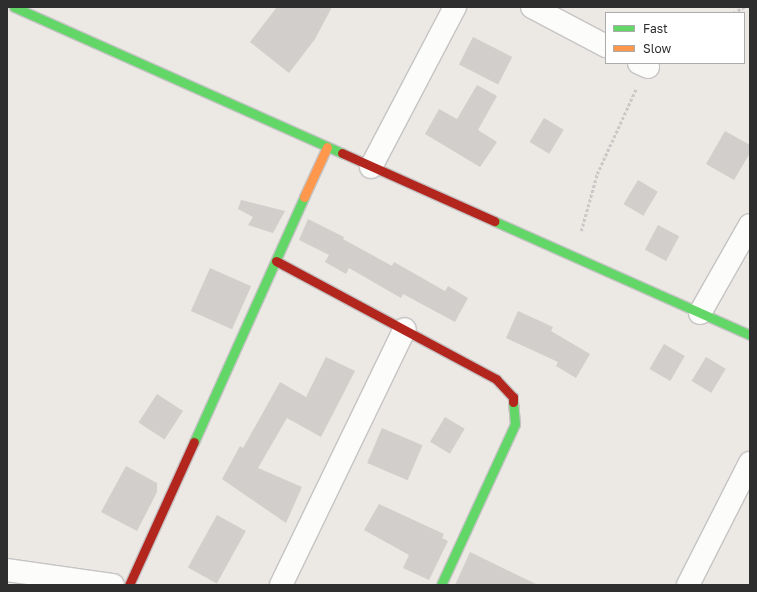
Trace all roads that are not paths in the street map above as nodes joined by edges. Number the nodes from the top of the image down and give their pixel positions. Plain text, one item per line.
1 (455, 7) edge
2 (532, 7) edge
3 (25, 9) edge
4 (605, 45) edge
5 (327, 147) junction
6 (371, 166) junction
7 (750, 226) edge
8 (276, 261) junction
9 (700, 313) junction
10 (405, 330) junction
11 (750, 335) edge
12 (750, 463) edge
13 (7, 570) edge
14 (113, 585) edge
15 (129, 585) edge
16 (281, 585) edge
17 (441, 585) edge
18 (688, 585) edge

1 - 6 street
2 - 4 street
3 - 5 street
5 - 6 street
5 - 8 street
6 - 9 street
7 - 9 street
8 - 10 street
8 - 15 street
9 - 11 street
10 - 16 street
10 - 17 street
12 - 18 street
13 - 14 street

